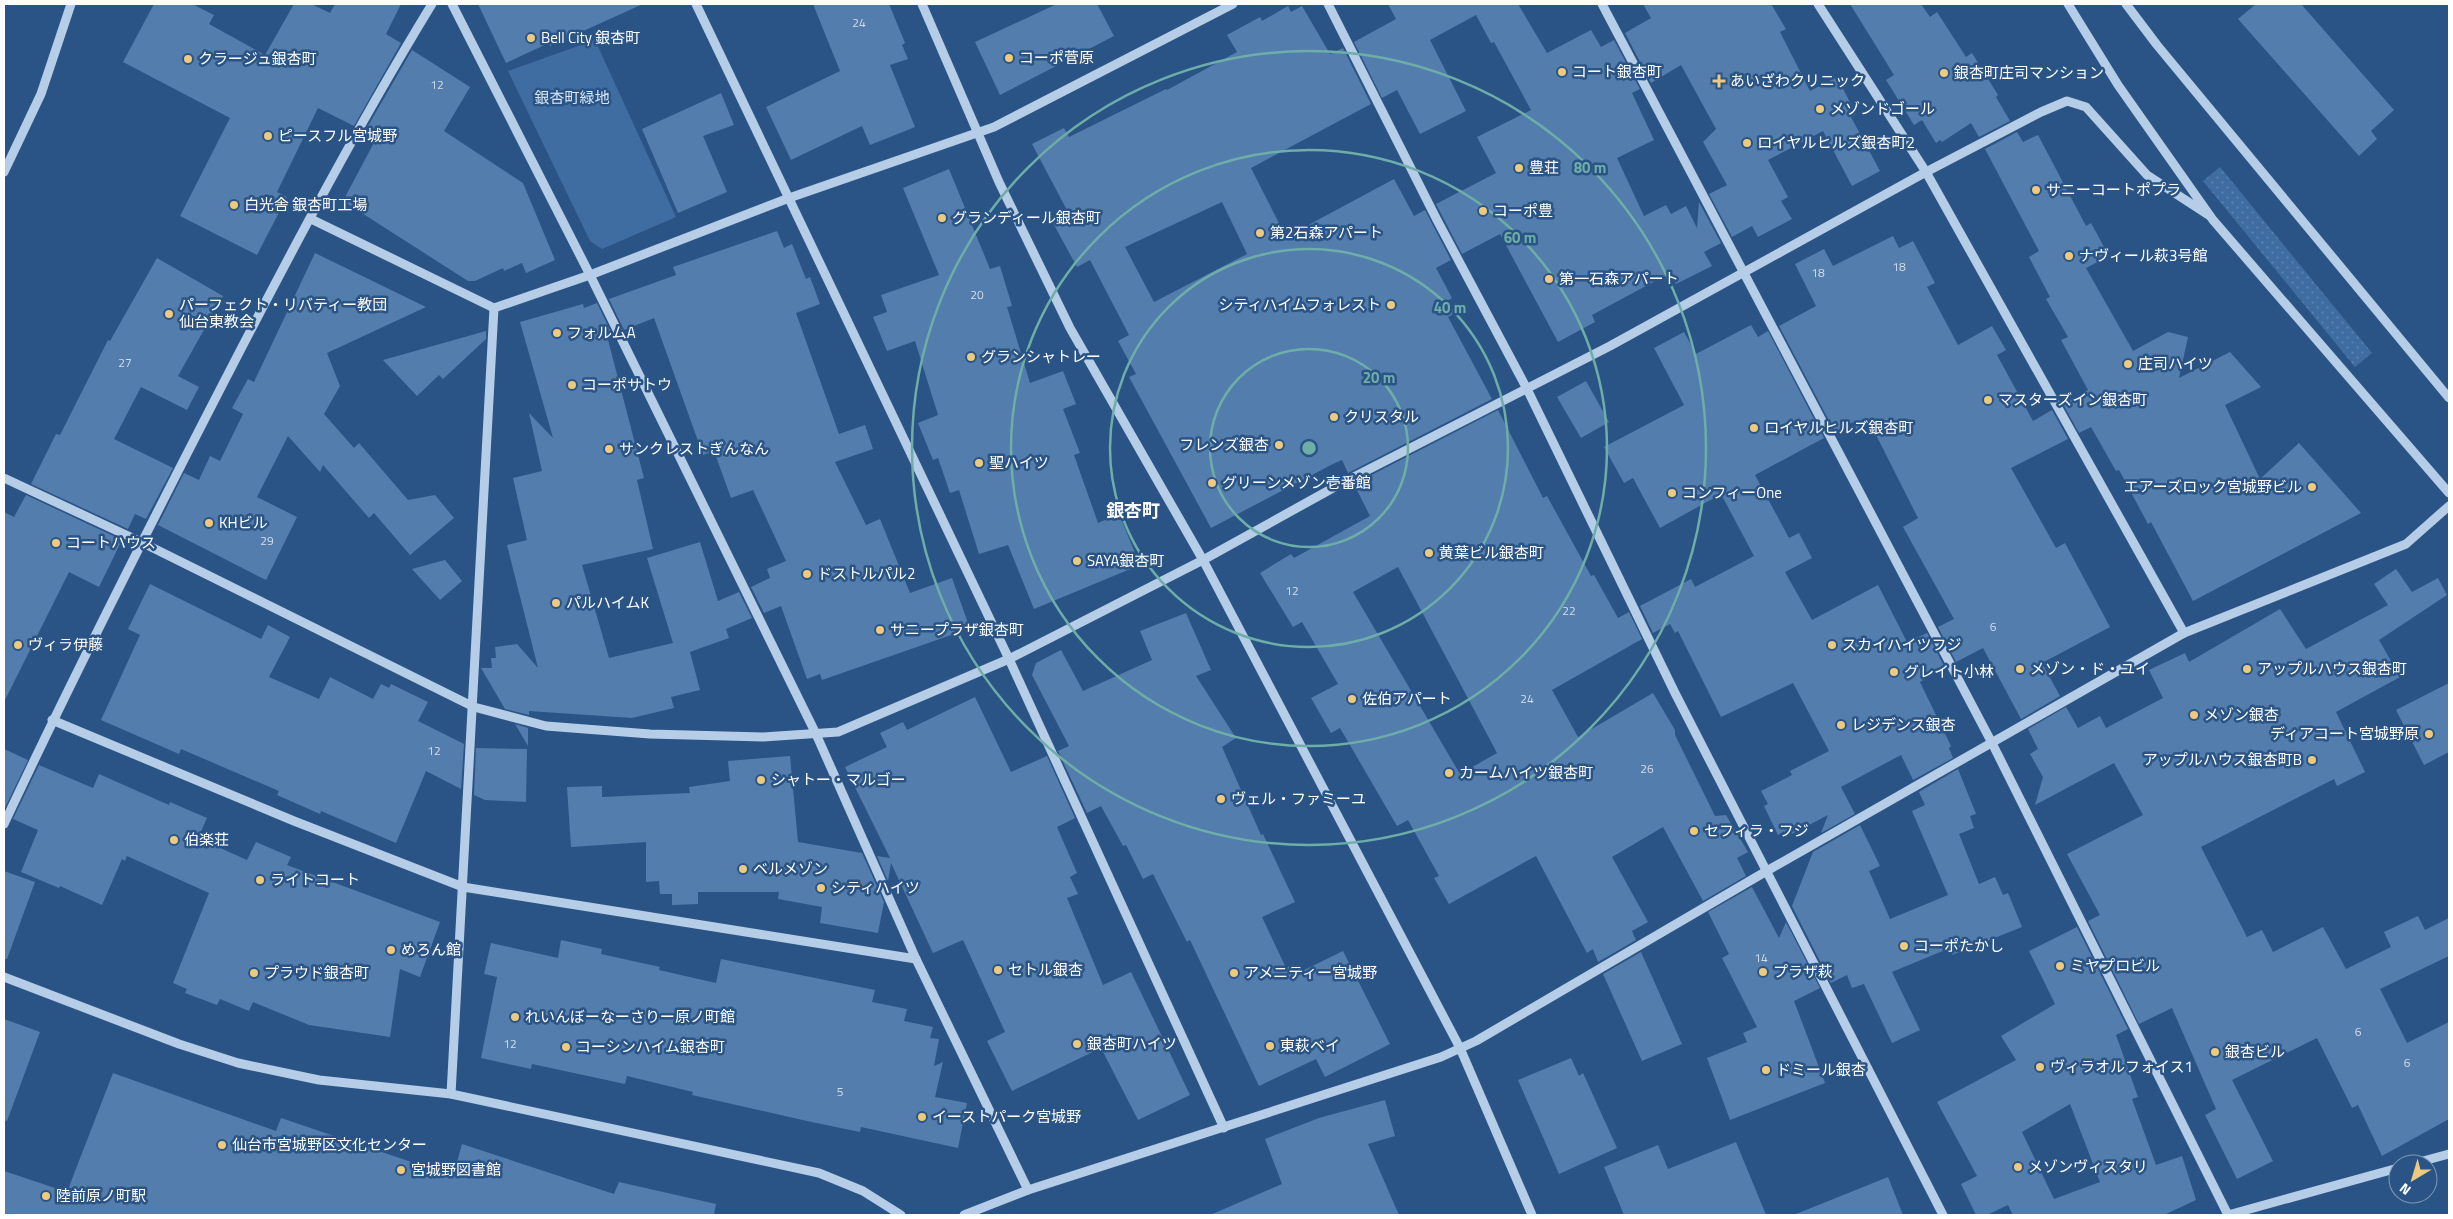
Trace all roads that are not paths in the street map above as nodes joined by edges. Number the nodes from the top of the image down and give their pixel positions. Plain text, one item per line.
1 (71, 4) edge
2 (432, 4) edge
3 (452, 4) edge
4 (696, 4) edge
5 (922, 4) edge
6 (1233, 4) edge
7 (1328, 4) edge
8 (1602, 4) edge
9 (1818, 4) edge
10 (2068, 4) edge
11 (2126, 4) edge
12 (977, 134) junction
13 (4, 172) edge
14 (1926, 172) junction
15 (789, 198) junction
16 (2210, 216) junction
17 (311, 219) junction
18 (1744, 272) junction
19 (590, 275) junction
20 (494, 308) junction
21 (1528, 389) junction
22 (2449, 398) edge
23 (4, 478) edge
24 (2449, 494) edge
25 (2449, 506) edge
26 (141, 542) junction
27 (1203, 560) junction
28 (2184, 633) junction
29 (1009, 659) junction
30 (474, 707) junction
31 (52, 720) junction
32 (816, 734) junction
33 (1992, 743) junction
34 (4, 824) edge
35 (1765, 872) junction
36 (463, 887) junction
37 (916, 959) junction
38 (4, 977) edge
39 (1460, 1048) junction
40 (451, 1094) junction
41 (1224, 1128) junction
42 (2388, 1171) edge
43 (1028, 1190) junction
44 (901, 1215) edge
45 (964, 1215) edge
46 (1532, 1215) edge
47 (1943, 1215) edge
48 (2228, 1215) edge

1 - 13 street
2 - 17 street
3 - 19 street
4 - 15 street
5 - 12 street
6 - 12 street
7 - 21 street
8 - 18 street
9 - 14 street
10 - 16 street
11 - 22 street
12 - 15 street
12 - 27 street
14 - 16 street
14 - 18 street
14 - 28 street
15 - 19 street
15 - 29 street
16 - 24 street
17 - 20 street
17 - 26 street
18 - 21 street
18 - 33 street
19 - 20 street
19 - 32 street
20 - 30 street
21 - 27 street
21 - 35 street
23 - 26 street
25 - 28 street
26 - 30 street
26 - 31 street
27 - 29 street
27 - 39 street
28 - 33 street
29 - 32 street
29 - 41 street
30 - 32 street
30 - 36 street
31 - 34 street
31 - 36 street
32 - 37 street
33 - 35 street
33 - 48 street
35 - 39 street
35 - 47 street
36 - 37 street
36 - 40 street
37 - 43 street
38 - 40 street
39 - 41 street
39 - 46 street
40 - 44 street
41 - 43 street
42 - 48 street
43 - 45 street

